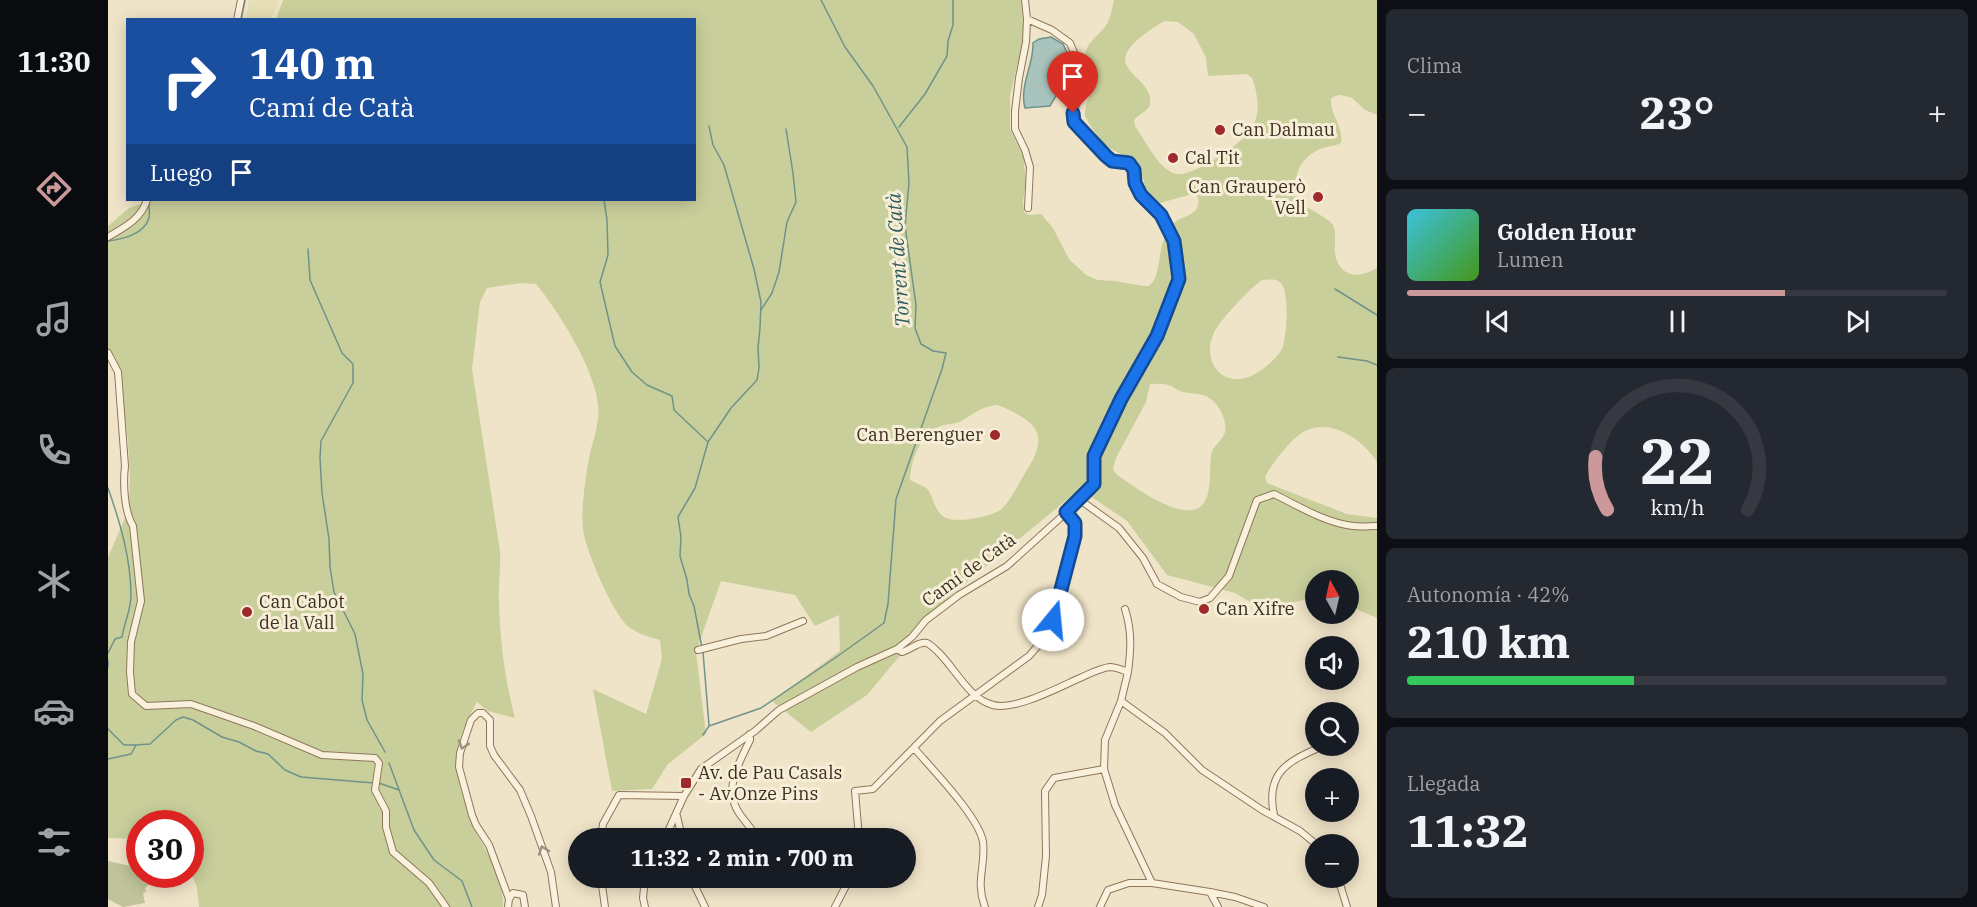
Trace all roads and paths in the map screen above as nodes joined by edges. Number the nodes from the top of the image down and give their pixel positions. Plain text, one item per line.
1 (241, 0) edge
2 (1025, 0) edge
3 (237, 18) edge
4 (1027, 20) junction
5 (147, 201) edge
6 (1028, 208) dead end
7 (108, 237) edge
8 (108, 352) edge
9 (1080, 500) junction
10 (1066, 512) junction
11 (1377, 526) edge
12 (1125, 609) dead end
13 (803, 621) dead end
14 (698, 650) dead end
15 (897, 650) junction
16 (1128, 672) junction
17 (975, 695) junction
18 (1121, 701) junction
19 (750, 734) junction
20 (914, 748) junction
21 (1305, 754) edge
22 (1104, 769) junction
23 (684, 796) junction
24 (677, 814) junction
25 (1274, 815) junction
26 (602, 828) edge
27 (670, 828) edge
28 (680, 828) edge
29 (752, 828) edge
30 (858, 828) edge
31 (1305, 835) edge
32 (1152, 883) junction
33 (602, 888) edge
34 (644, 888) edge
35 (696, 888) edge
36 (845, 888) edge
37 (1341, 888) edge
38 (1210, 892) junction
39 (509, 899) junction
40 (446, 907) edge
41 (508, 907) edge
42 (525, 907) edge
43 (556, 907) edge
44 (605, 907) edge
45 (645, 907) edge
46 (705, 907) edge
47 (835, 907) edge
48 (985, 907) edge
49 (1038, 907) edge
50 (1100, 907) edge
51 (1218, 907) edge
52 (1264, 907) edge
53 (1347, 907) edge

1 - 3 street
2 - 4 street
4 - 6 street
4 - 9 street, Camí de Catà
5 - 7 street
8 - 40 street
9 - 10 street, Camí de Catà
9 - 11 street
10 - 15 street, Camí de Catà
10 - 17 street
12 - 16 street
13 - 14 street
15 - 17 street
15 - 19 street, Camí de Catà
16 - 17 street
16 - 18 street
17 - 20 street
18 - 22 street
18 - 25 street
19 - 23 street, Camí de Catà
19 - 29 street
20 - 30 street
20 - 48 street
21 - 25 street
22 - 32 street
22 - 49 street
23 - 24 street
23 - 26 street
24 - 27 street
24 - 28 street
25 - 31 street
32 - 38 street
32 - 50 street
33 - 44 street
34 - 45 street
35 - 46 street
36 - 47 street
37 - 53 street
38 - 51 street
38 - 52 street
39 - 41 street
39 - 42 street
43 -> 39 street

